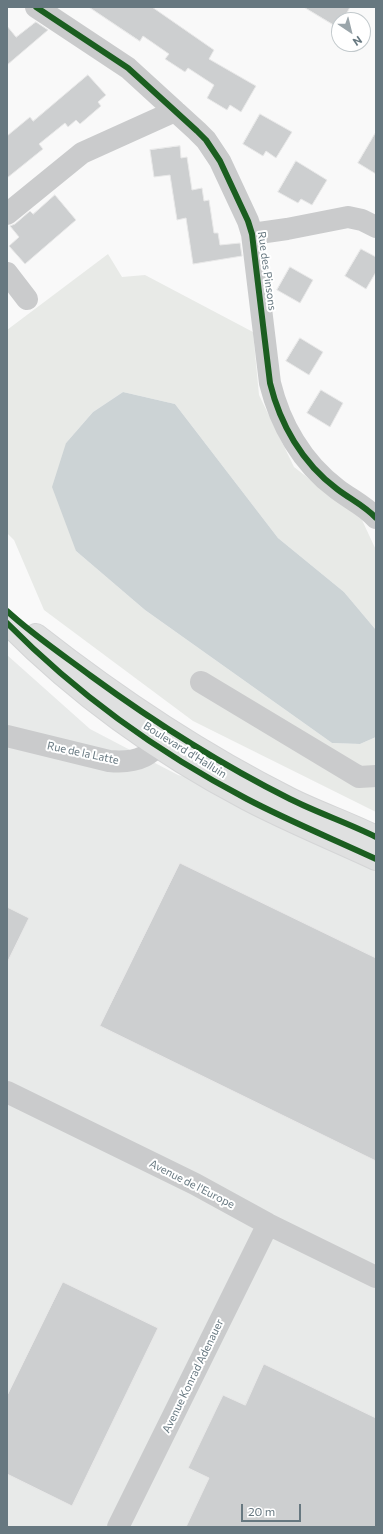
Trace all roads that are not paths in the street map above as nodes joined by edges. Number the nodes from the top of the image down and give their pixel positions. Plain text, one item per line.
1 (36, 7) edge
2 (175, 111) junction
3 (7, 214) edge
4 (376, 227) edge
5 (252, 234) junction
6 (7, 273) edge
7 (27, 299) dead end
8 (376, 518) edge
9 (7, 611) edge
10 (7, 623) edge
11 (201, 682) dead end
12 (7, 736) edge
13 (166, 740) junction
14 (376, 776) edge
15 (373, 833) edge
16 (347, 846) junction
17 (376, 859) edge
18 (7, 1092) edge
19 (268, 1224) junction
20 (376, 1277) edge
21 (118, 1527) edge

1 - 2 street, Rue des Pinsons
2 - 3 street
2 - 5 street, Rue des Pinsons
4 - 5 street, Rue des Pinsons
5 - 8 street, Rue des Pinsons
6 - 7 street
9 - 13 main road, Boulevard d'Halluin
10 - 13 main road, Boulevard d'Halluin
11 - 14 street
12 - 13 street, Rue de la Latte
13 - 15 main road, Boulevard d'Halluin
13 - 16 main road, Boulevard d'Halluin
15 - 16 street
16 - 17 main road, Boulevard d'Halluin
18 - 19 street, Avenue de l'Europe
19 - 20 street, Avenue de l'Europe
19 - 21 street, Avenue Konrad Adenauer

